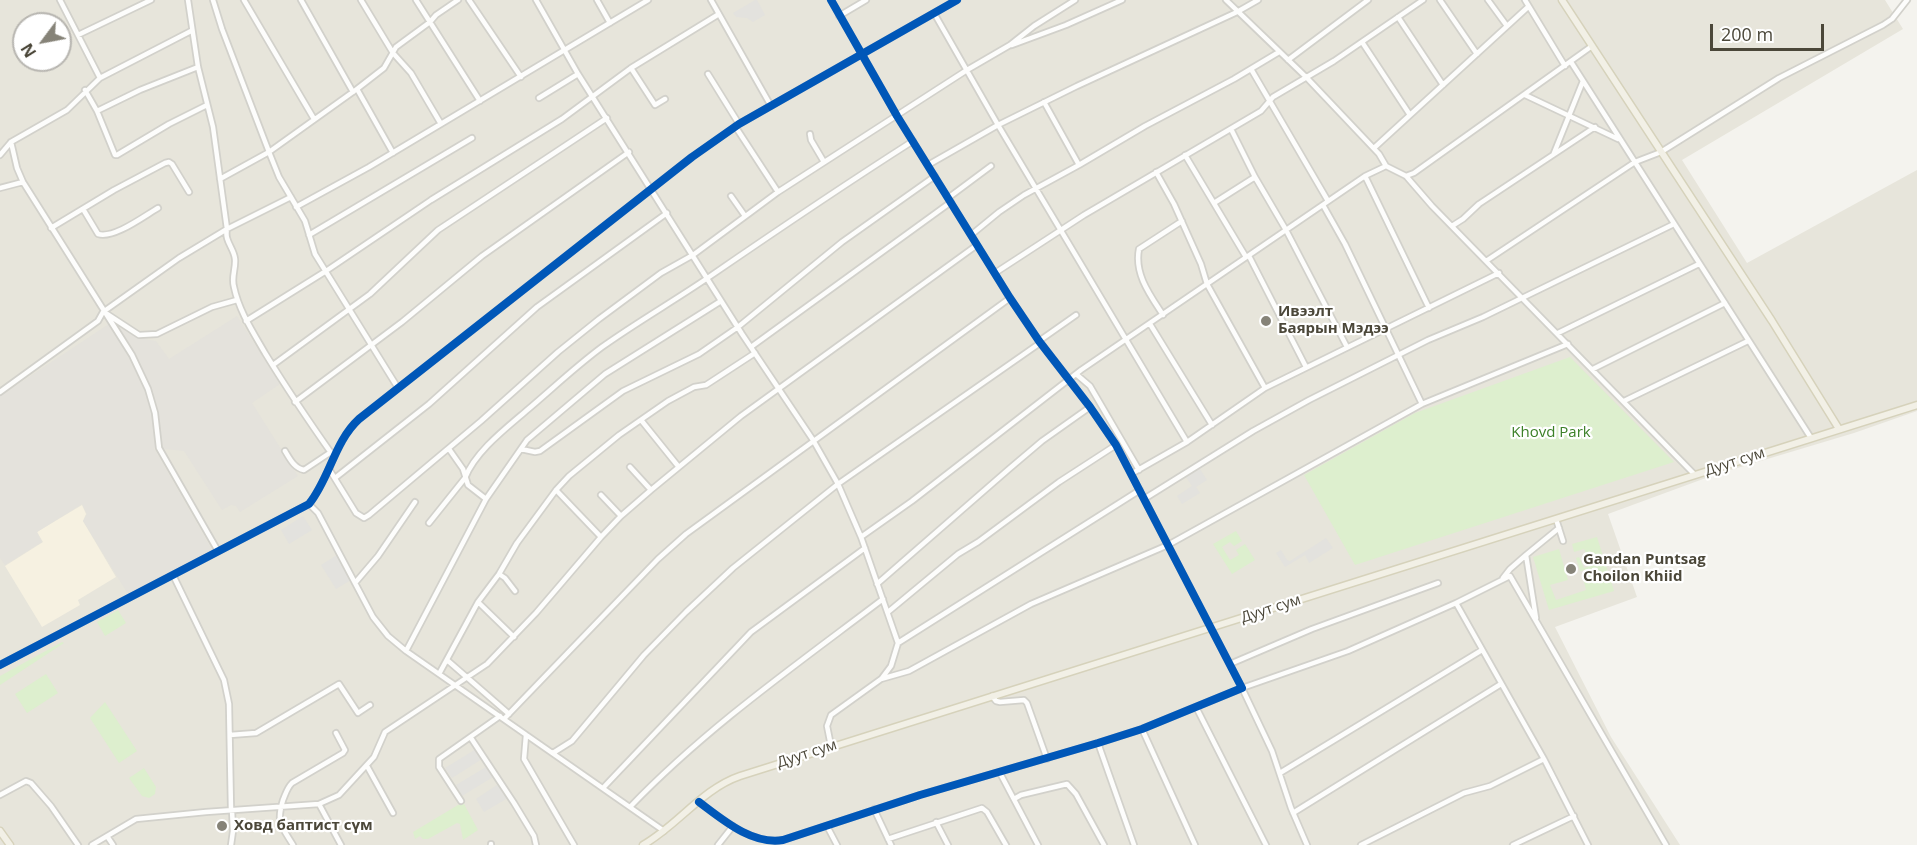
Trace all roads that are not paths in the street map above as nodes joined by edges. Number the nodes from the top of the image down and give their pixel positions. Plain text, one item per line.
1 (60, 0) edge
2 (151, 0) edge
3 (188, 0) edge
4 (213, 0) edge
5 (244, 0) edge
6 (301, 0) edge
7 (361, 0) edge
8 (416, 0) edge
9 (458, 0) edge
10 (469, 0) edge
11 (536, 0) edge
12 (597, 0) edge
13 (634, 0) edge
14 (648, 0) edge
15 (711, 0) edge
16 (831, 0) edge
17 (866, 0) edge
18 (957, 0) edge
19 (1075, 0) edge
20 (1122, 0) edge
21 (1227, 0) edge
22 (1258, 0) edge
23 (1368, 0) edge
24 (1423, 0) edge
25 (1440, 0) edge
26 (1488, 0) edge
27 (1525, 0) edge
28 (1562, 0) edge
29 (1906, 0) edge
30 (638, 6) junction
31 (1528, 7) junction
32 (1237, 12) junction
33 (934, 13) junction
34 (719, 14) junction
35 (839, 16) junction
36 (1398, 16) junction
37 (430, 22) junction
38 (610, 23) junction
39 (1507, 26) junction
40 (192, 32) junction
41 (78, 34) junction
42 (1362, 42) junction
43 (1010, 45) junction
44 (1592, 46) junction
45 (564, 51) junction
46 (393, 52) junction
47 (1279, 52) junction
48 (1477, 54) junction
49 (861, 55) junction
50 (1288, 60) junction
51 (1571, 62) junction
52 (1565, 66) junction
53 (198, 67) junction
54 (632, 68) junction
55 (1251, 69) junction
56 (967, 70) junction
57 (578, 74) junction
58 (708, 74) dead end
59 (521, 77) junction
60 (100, 78) junction
61 (1307, 78) junction
62 (1583, 81) junction
63 (1443, 85) junction
64 (85, 90) junction
65 (355, 91) junction
66 (1525, 95) junction
67 (593, 96) junction
68 (539, 98) dead end
69 (665, 99) dead end
70 (480, 101) junction
71 (1270, 101) junction
72 (1044, 102) junction
73 (207, 105) junction
74 (771, 106) junction
75 (97, 111) junction
76 (1410, 115) junction
77 (1569, 115) junction
78 (897, 116) junction
79 (607, 118) junction
80 (314, 119) junction
81 (441, 124) junction
82 (737, 125) junction
83 (998, 125) junction
84 (1595, 127) junction
85 (1231, 129) junction
86 (810, 134) dead end
87 (472, 138) dead end
88 (1620, 140) junction
89 (913, 141) junction
90 (11, 142) junction
91 (1374, 148) junction
92 (269, 152) junction
93 (629, 152) junction
94 (393, 153) junction
95 (1554, 153) junction
96 (1661, 153) junction
97 (0, 155) edge
98 (1185, 155) junction
99 (824, 162) junction
100 (1635, 162) junction
101 (928, 165) junction
102 (1078, 165) junction
103 (991, 166) dead end
104 (1386, 166) junction
105 (1156, 172) junction
106 (935, 176) junction
107 (1365, 176) junction
108 (1406, 176) junction
109 (1255, 177) junction
110 (220, 178) junction
111 (23, 182) junction
112 (0, 188) edge
113 (1036, 188) junction
114 (652, 189) junction
115 (189, 192) dead end
116 (778, 192) junction
117 (731, 196) dead end
118 (291, 197) junction
119 (950, 200) junction
120 (1328, 201) junction
121 (1214, 203) junction
122 (1323, 205) junction
123 (297, 207) junction
124 (158, 208) dead end
125 (83, 209) junction
126 (667, 213) junction
127 (745, 216) junction
128 (1182, 221) junction
129 (1674, 224) junction
130 (1452, 226) junction
131 (51, 228) junction
132 (227, 229) junction
133 (1061, 230) junction
134 (1286, 230) junction
135 (971, 235) junction
136 (309, 236) junction
137 (977, 244) junction
138 (693, 255) junction
139 (1248, 256) junction
140 (1486, 261) junction
141 (1700, 264) junction
142 (326, 271) junction
143 (995, 273) junction
144 (1499, 273) junction
145 (707, 278) junction
146 (1207, 284) junction
147 (1010, 298) junction
148 (1523, 298) junction
149 (237, 300) junction
150 (721, 301) junction
151 (1725, 303) junction
152 (1429, 308) junction
153 (350, 309) junction
154 (104, 312) junction
155 (1076, 315) dead end
156 (1163, 315) junction
157 (246, 321) junction
158 (1150, 324) junction
159 (738, 327) junction
160 (1386, 328) junction
161 (1558, 333) junction
162 (1126, 339) junction
163 (1748, 341) junction
164 (1040, 342) junction
165 (1568, 344) junction
166 (372, 345) junction
167 (751, 347) junction
168 (1347, 347) junction
169 (754, 353) junction
170 (1399, 355) junction
171 (273, 365) junction
172 (1306, 367) junction
173 (1593, 369) junction
174 (1076, 374) junction
175 (1069, 379) junction
176 (398, 388) junction
177 (1265, 388) junction
178 (778, 390) junction
179 (0, 392) edge
180 (1624, 401) junction
181 (296, 402) junction
182 (1422, 404) junction
183 (1917, 405) edge
184 (1090, 407) junction
185 (641, 420) junction
186 (1212, 425) junction
187 (1839, 429) junction
188 (1811, 438) junction
189 (813, 440) junction
190 (1187, 442) junction
191 (1116, 445) junction
192 (449, 449) junction
193 (521, 449) junction
194 (285, 451) dead end
195 (330, 452) junction
196 (334, 457) junction
197 (678, 466) junction
198 (630, 467) dead end
199 (329, 468) junction
200 (1139, 470) junction
201 (1131, 474) junction
202 (1695, 475) junction
203 (335, 478) junction
204 (465, 478) junction
205 (838, 484) junction
206 (556, 490) junction
207 (651, 490) junction
208 (1140, 490) junction
209 (601, 495) dead end
210 (486, 499) junction
211 (1144, 499) junction
212 (416, 502) dead end
213 (309, 504) junction
214 (621, 516) junction
215 (1556, 519) junction
216 (429, 523) dead end
217 (1559, 528) junction
218 (601, 537) junction
219 (861, 537) junction
220 (1563, 541) dead end
221 (1168, 545) junction
222 (864, 549) junction
223 (218, 551) junction
224 (1526, 555) junction
225 (499, 574) junction
226 (173, 575) junction
227 (1502, 580) junction
228 (355, 583) junction
229 (1438, 583) dead end
230 (877, 584) junction
231 (515, 591) dead end
232 (883, 599) junction
233 (478, 602) junction
234 (1456, 603) junction
235 (888, 612) junction
236 (1537, 624) junction
237 (1211, 628) junction
238 (514, 637) junction
239 (898, 643) junction
240 (1482, 650) junction
241 (406, 651) junction
242 (447, 660) junction
243 (0, 664) edge
244 (1230, 664) junction
245 (439, 674) junction
246 (467, 677) junction
247 (881, 679) junction
248 (1502, 684) junction
249 (456, 686) junction
250 (1242, 688) junction
251 (992, 696) junction
252 (370, 705) dead end
253 (1196, 707) junction
254 (509, 714) junction
255 (502, 718) junction
256 (1142, 729) junction
257 (336, 733) dead end
258 (230, 735) junction
259 (526, 735) junction
260 (471, 738) junction
261 (1098, 743) junction
262 (831, 746) junction
263 (553, 753) junction
264 (1047, 759) junction
265 (1544, 759) junction
266 (368, 766) junction
267 (1000, 773) junction
268 (1280, 773) junction
269 (603, 788) junction
270 (0, 795) edge
271 (1014, 799) junction
272 (461, 801) dead end
273 (699, 802) junction
274 (319, 804) junction
275 (282, 807) junction
276 (630, 807) junction
277 (874, 809) junction
278 (232, 810) junction
279 (393, 813) dead end
280 (1293, 813) junction
281 (1574, 816) junction
282 (936, 822) junction
283 (733, 826) junction
284 (827, 826) junction
285 (0, 831) edge
286 (664, 831) junction
287 (107, 836) junction
288 (759, 839) junction
289 (888, 839) junction
290 (10, 845) edge
291 (78, 845) edge
292 (92, 845) edge
293 (112, 845) edge
294 (231, 845) edge
295 (293, 845) edge
296 (341, 845) edge
297 (536, 845) edge
298 (574, 845) edge
299 (643, 845) edge
300 (718, 845) edge
301 (766, 845) edge
302 (837, 845) edge
303 (891, 845) edge
304 (948, 845) edge
305 (1005, 845) edge
306 (1038, 845) edge
307 (1104, 845) edge
308 (1134, 845) edge
309 (1195, 845) edge
310 (1266, 845) edge
311 (1307, 845) edge
312 (1361, 845) edge
313 (1513, 845) edge
314 (1588, 845) edge
315 (1666, 845) edge

1 - 41 street
2 - 41 street
3 - 40 street
4 - 92 street
5 - 80 street
6 - 65 street
7 - 46 street
8 - 37 street
9 - 37 street
10 - 59 street
11 - 45 street
12 - 38 street
13 - 30 street
14 - 30 street
15 - 34 street
16 - 35 street
17 - 35 street
18 - 33 street
19 - 43 street
20 - 43 street
21 - 32 street
22 - 32 street
23 - 50 street
24 - 36 street
25 - 48 street
26 - 39 street
27 - 31 street
28 - 44 main road
29 - 96 street
30 - 38 street
31 - 39 street
31 - 52 street
32 - 47 street
32 - 72 street
33 - 49 street
33 - 56 street
34 - 54 street
34 - 74 street
35 - 49 street
36 - 42 street
36 - 63 street
37 - 46 street
37 - 70 street
38 - 45 street
39 - 48 street
40 - 53 street
40 - 60 street
41 - 60 street
42 - 61 street
42 - 76 street
43 - 56 street
44 - 51 street
44 - 96 main road
45 - 57 street
45 - 59 street
46 - 65 street
46 - 81 street
47 - 50 street
47 - 55 street
48 - 63 street
49 - 74 street
49 - 78 street
50 - 61 street
51 - 52 street
51 - 62 street
52 - 66 street
53 - 73 street
53 - 75 street
54 - 67 street
54 - 69 street
55 - 71 street
55 - 102 street
56 - 78 street
56 - 83 street
57 - 67 street
57 - 68 street
58 - 82 street
59 - 70 street
60 - 64 street
61 - 71 street
61 - 91 street
62 - 77 street
62 - 88 street
63 - 76 street
64 - 75 street
64 - 90 street
65 - 80 street
65 - 94 street
66 - 77 street
66 - 108 street
67 - 79 street
67 - 142 street
70 - 81 street
71 - 85 street
71 - 120 street
72 - 83 street
72 - 102 street
73 - 75 street
73 - 110 street
74 - 82 street
76 - 91 street
77 - 84 street
77 - 95 street
78 - 89 street
78 - 99 street
79 - 93 street
79 - 153 street
80 - 92 street
81 - 94 street
82 - 114 street
82 - 116 street
83 - 101 street
83 - 113 street
84 - 88 street
84 - 95 street
85 - 98 street
85 - 109 street
86 - 99 street
87 - 136 street
88 - 100 street
89 - 101 street
89 - 145 street
90 - 97 street
90 - 111 street
91 - 104 street
92 - 110 street
92 - 118 street
93 - 114 street
93 - 166 street
94 - 123 street
95 - 130 street
96 - 100 street
96 - 187 main road
98 - 105 street
98 - 121 street
99 - 116 street
100 - 129 street
100 - 140 street
101 - 106 street
102 - 113 street
103 - 119 street
104 - 107 street
104 - 108 street
105 - 128 street
105 - 133 street
106 - 119 street
106 - 159 street
107 - 120 street
107 - 152 street
108 - 130 street
109 - 121 street
109 - 134 street
110 - 132 street
111 - 112 street
111 - 131 street
113 - 133 street
113 - 135 street
114 - 126 street
114 - 176 street
115 - 125 street
116 - 127 street
117 - 127 street
118 - 123 street
118 - 132 street
119 - 135 street
119 - 167 street
120 - 122 street
121 - 139 street
122 - 134 street
122 - 160 street
123 - 136 street
124 - 125 street
125 - 131 street
126 - 138 street
126 - 203 street
127 - 138 street
128 - 146 street
128 - 156 street
129 - 141 street
129 - 148 street
130 - 140 street
131 - 154 street
132 - 149 street
132 - 154 street
133 - 143 street
133 - 162 street
134 - 139 street
134 - 168 street
135 - 137 street
136 - 142 street
137 - 143 street
137 - 178 street
138 - 145 street
138 - 192 street
139 - 146 street
139 - 172 street
140 - 144 street
141 - 151 street
141 - 161 street
142 - 153 street
142 - 157 street
143 - 147 street
144 - 148 street
144 - 152 street
145 - 150 street
145 - 204 street
146 - 156 street
146 - 177 street
147 - 164 street
147 - 189 street
148 - 161 street
148 - 170 street
149 - 154 street
149 - 157 street
150 - 159 street
150 - 193 street
151 - 163 street
151 - 173 street
152 - 160 street
153 - 166 street
153 - 171 street
154 - 179 street
154 - 223 street
155 - 164 street
156 - 158 street
157 - 171 street
158 - 162 street
158 - 186 street
159 - 167 street
159 - 193 street
160 - 168 street
160 - 170 street
161 - 165 street
162 - 174 street
162 - 190 street
163 - 180 street
163 - 188 street
164 - 175 street
164 - 205 street
165 - 173 street
165 - 182 street
166 - 176 street
166 - 181 street
167 - 169 street
168 - 172 street
169 - 178 street
169 - 185 street
170 - 182 street
170 - 211 street
171 - 181 street
172 - 177 street
173 - 180 street
174 - 175 street
174 - 200 street
175 - 184 street
175 - 219 street
176 - 196 street
177 - 186 street
178 - 189 street
178 - 197 street
180 - 202 street
181 - 195 street
182 - 221 street
183 - 187 main road, Дуут сум
184 - 191 street
184 - 230 street
185 - 197 street
185 - 206 street
186 - 190 street
187 - 188 main road, Дуут сум
188 - 202 main road, Дуут сум
189 - 205 street
189 - 254 street
190 - 200 street
191 - 201 street
191 - 235 street
192 - 203 street
192 - 204 street
193 - 210 street
194 - 195 street
195 - 196 street
196 - 199 street
197 - 207 street
198 - 207 street
199 - 203 street
199 - 213 street
200 - 201 street
201 - 208 street
202 - 215 main road, Дуут сум
204 - 210 street
204 - 216 street
205 - 219 street
205 - 263 street
206 - 218 street
206 - 225 street
207 - 214 street
208 - 211 street
208 - 239 street
209 - 214 street
210 - 241 street
211 - 221 street
212 - 228 street
213 - 223 street
213 - 228 street
214 - 218 street
215 - 217 street
215 - 237 main road, Дуут сум
217 - 220 street
217 - 224 street
218 - 238 street
219 - 222 street
221 - 237 street
221 - 247 street
222 - 230 street
222 - 269 street
223 - 226 street
224 - 227 street
224 - 236 street
225 - 231 street
225 - 233 street
226 - 243 street
226 - 258 street
227 - 234 street
227 - 236 street
228 - 241 street
229 - 244 street
230 - 232 street
232 - 235 street
232 - 276 street
233 - 238 street
233 - 242 street
234 - 240 street
234 - 250 street
235 - 239 street
236 - 315 street
237 - 244 street
237 - 251 main road, Дуут сум
238 - 246 street
239 - 247 street
240 - 248 street
240 - 268 street
241 - 245 street
242 - 245 street
242 - 246 street
244 - 250 street
245 - 249 street
246 - 249 street
246 - 254 street
247 - 262 street
248 - 265 street
248 - 280 street
249 - 255 street
249 - 266 street
250 - 253 street
250 - 268 street
251 - 262 main road, Дуут сум
251 - 264 street
252 - 258 street
253 - 256 street
253 - 310 street
254 - 255 street
255 - 259 street
255 - 260 street
256 - 261 street
256 - 309 street
257 - 275 street
258 - 278 street
259 - 263 street
259 - 298 street
260 - 272 street
260 - 297 street
261 - 264 street
261 - 308 street
262 - 273 main road, Дуут сум
263 - 269 street
264 - 267 street
265 - 281 street
265 - 312 street
266 - 274 street
266 - 279 street
267 - 271 street
267 - 277 street
268 - 280 street
269 - 276 street
270 - 291 street
271 - 306 street
271 - 307 street
273 - 283 street
273 - 286 main road, Дуут сум
274 - 275 street
274 - 296 street
275 - 278 street
275 - 295 street
276 - 286 street
277 - 284 street
277 - 289 street
278 - 287 street
278 - 294 street
280 - 311 street
281 - 313 street
281 - 314 street
282 - 289 street
282 - 304 street
282 - 305 street
283 - 288 street
283 - 300 street
284 - 288 street
284 - 302 street
285 - 290 main road
286 - 299 main road, Дуут сум
287 - 292 street
287 - 293 street
288 - 301 street
289 - 303 street

